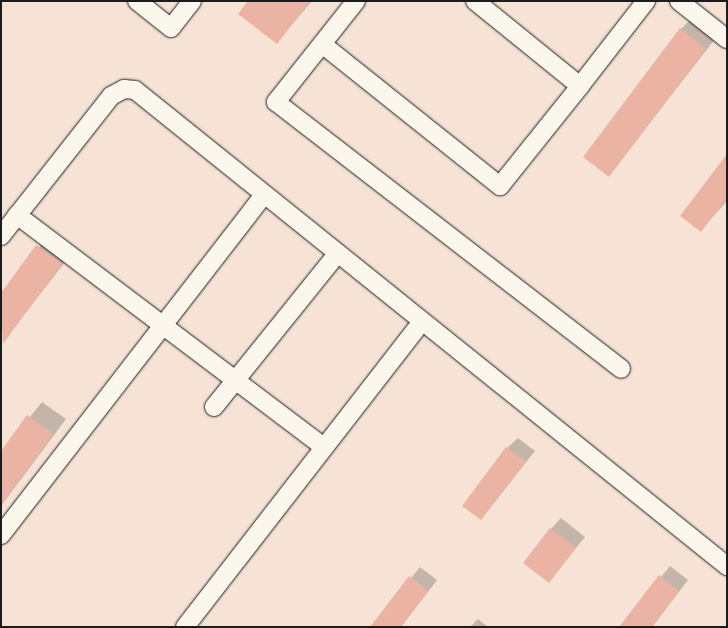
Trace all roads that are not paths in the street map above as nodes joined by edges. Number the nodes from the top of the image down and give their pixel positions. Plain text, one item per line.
1 (137, 1) edge
2 (192, 1) edge
3 (356, 1) edge
4 (475, 1) edge
5 (646, 1) edge
6 (680, 1) edge
7 (727, 39) edge
8 (322, 44) junction
9 (580, 86) junction
10 (263, 196) junction
11 (18, 215) junction
12 (1, 236) edge
13 (336, 255) junction
14 (421, 323) junction
15 (162, 324) junction
16 (621, 369) dead end
17 (235, 380) junction
18 (214, 407) dead end
19 (324, 447) junction
20 (1, 535) edge
21 (727, 566) edge
22 (185, 627) edge

1 - 2 lane
3 - 8 lane
4 - 9 lane
5 - 9 lane
6 - 7 lane
8 - 9 lane
8 - 16 lane
10 - 11 lane
10 - 13 lane
10 - 15 lane
11 - 12 lane
11 - 15 lane
13 - 14 lane
13 - 17 lane
14 - 19 lane
14 - 21 lane
15 - 17 lane
15 - 20 lane
17 - 18 lane
17 - 19 lane
19 - 22 lane

